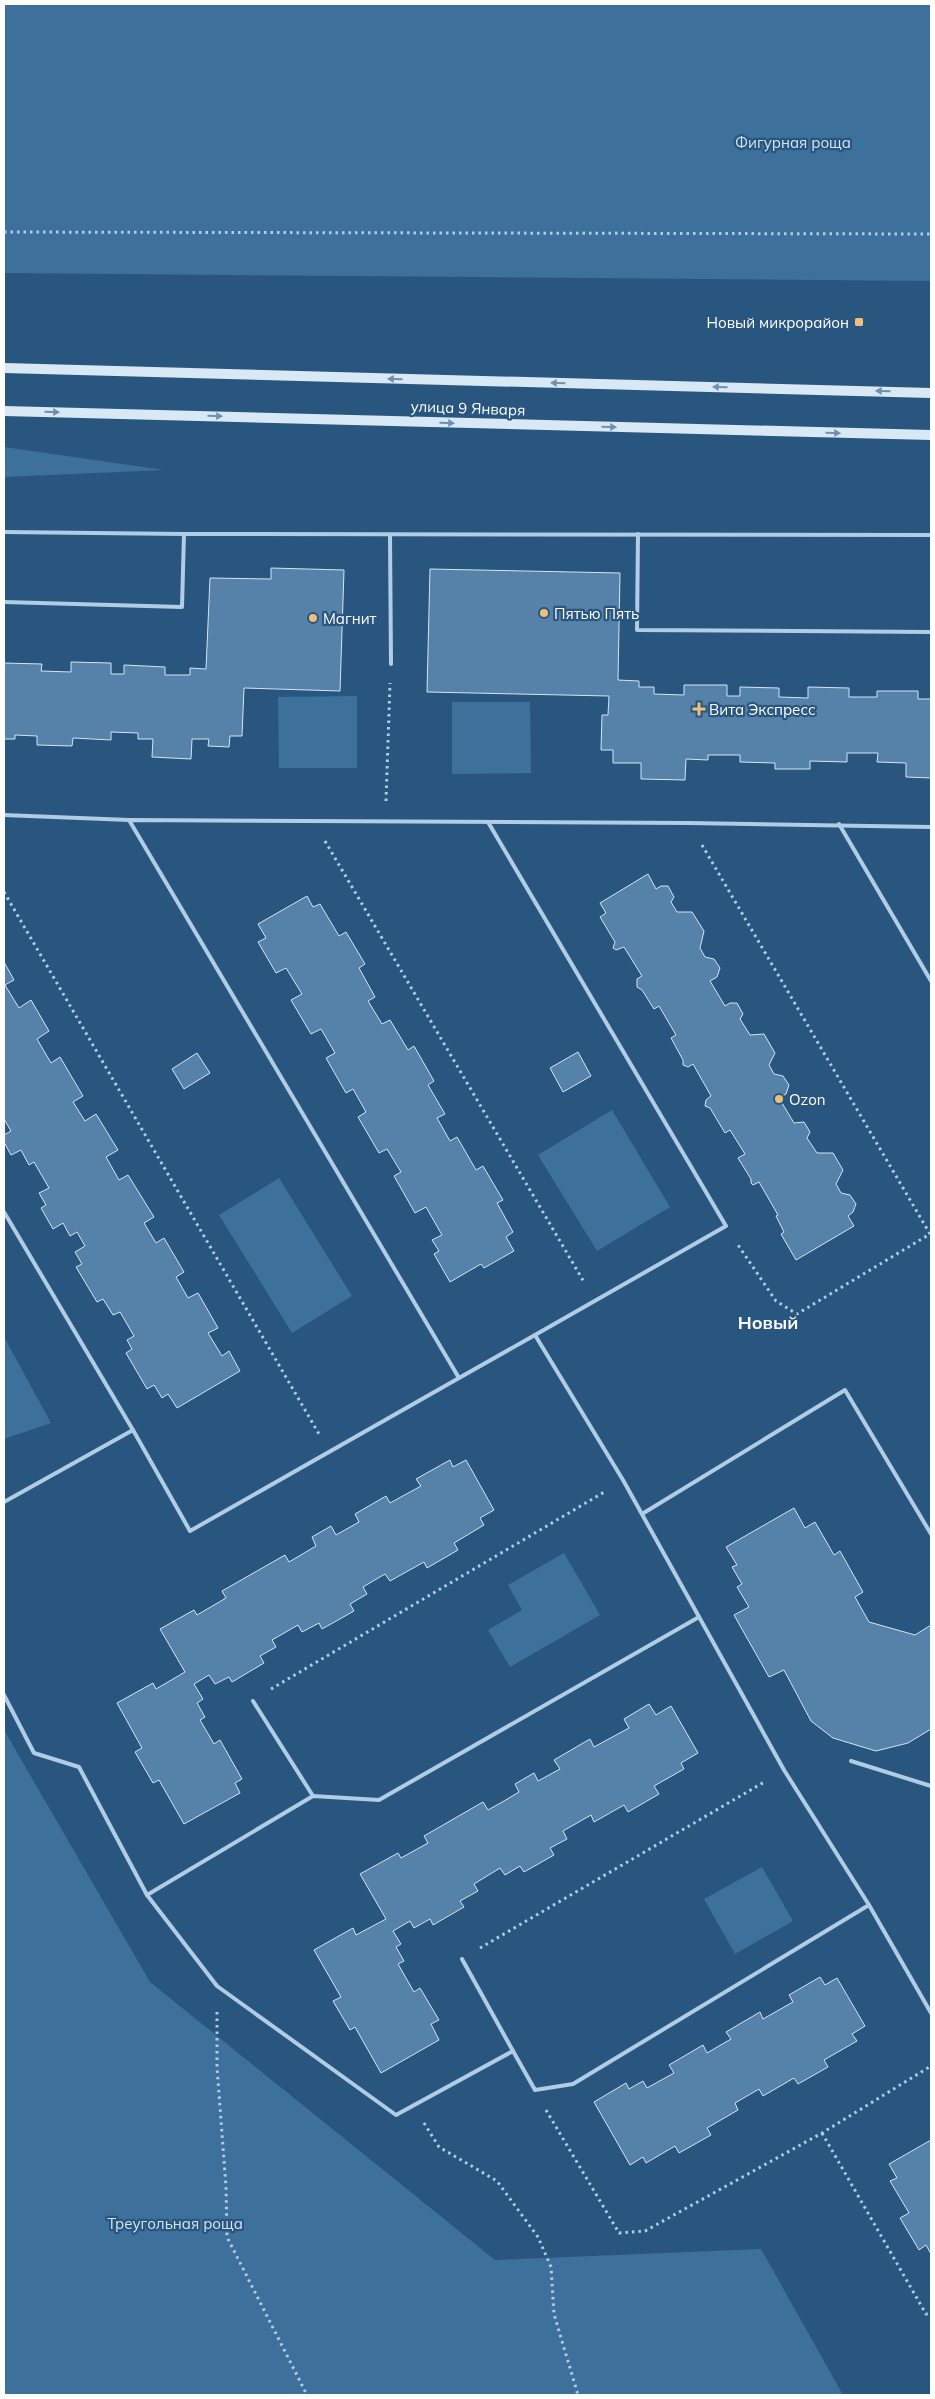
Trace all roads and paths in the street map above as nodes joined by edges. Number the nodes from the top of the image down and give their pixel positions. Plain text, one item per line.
1 (4, 232) edge
2 (931, 234) edge
3 (4, 368) edge
4 (931, 393) edge
5 (4, 411) edge
6 (931, 435) edge
7 (4, 532) edge
8 (184, 534) junction
9 (638, 534) junction
10 (931, 535) edge
11 (390, 536) junction
12 (4, 602) edge
13 (931, 632) edge
14 (391, 664) joint
15 (4, 815) edge
16 (129, 820) junction
17 (313, 822) junction
18 (385, 822) junction
19 (488, 822) junction
20 (689, 823) junction
21 (839, 824) junction
22 (931, 827) edge
23 (4, 892) edge
24 (931, 981) edge
25 (4, 1212) edge
26 (726, 1226) junction
27 (595, 1300) junction
28 (535, 1335) junction
29 (459, 1378) junction
30 (133, 1430) junction
31 (329, 1452) junction
32 (623, 1480) junction
33 (4, 1502) edge
34 (642, 1514) junction
35 (931, 1534) edge
36 (699, 1617) junction
37 (4, 1696) edge
38 (253, 1700) joint
39 (851, 1761) dead end
40 (784, 1770) junction
41 (931, 1786) edge
42 (313, 1796) junction
43 (147, 1895) junction
44 (869, 1904) junction
45 (462, 1958) joint
46 (216, 1986) junction
47 (931, 2013) edge
48 (513, 2051) junction
49 (931, 2066) edge
50 (535, 2090) junction
51 (414, 2105) junction
52 (822, 2134) junction
53 (931, 2314) edge
54 (307, 2395) edge
55 (578, 2395) edge

1 - 2 path
4 -> 3 main road, улица 9 Января
5 -> 6 main road, улица 9 Января
7 - 8 lane
8 - 11 lane
8 - 12 lane
9 - 10 lane
9 - 11 lane
9 - 13 lane
11 - 14 lane
14 - 18 path
15 - 16 lane
16 - 17 lane
16 - 29 lane
17 - 18 lane
17 - 27 path
18 - 19 lane
19 - 20 lane
19 - 26 lane
20 - 21 lane
20 - 26 path
21 - 22 lane
21 - 24 lane
23 - 31 path
25 - 30 lane
26 - 27 lane
27 - 28 lane
28 - 29 lane
28 - 32 lane
29 - 31 lane
30 - 31 lane
30 - 33 lane
32 - 34 lane
32 - 38 path
34 - 35 lane
34 - 36 lane
36 - 40 lane
36 - 42 lane
37 - 43 lane
38 - 42 lane
39 - 41 lane
40 - 44 lane
40 - 45 path
42 - 43 lane
43 - 46 lane
44 - 47 lane
44 - 50 lane
45 - 48 lane
46 - 51 lane
46 - 54 path
48 - 50 lane
48 - 51 lane
49 - 52 path
50 - 52 path
51 - 55 path
52 - 53 path

